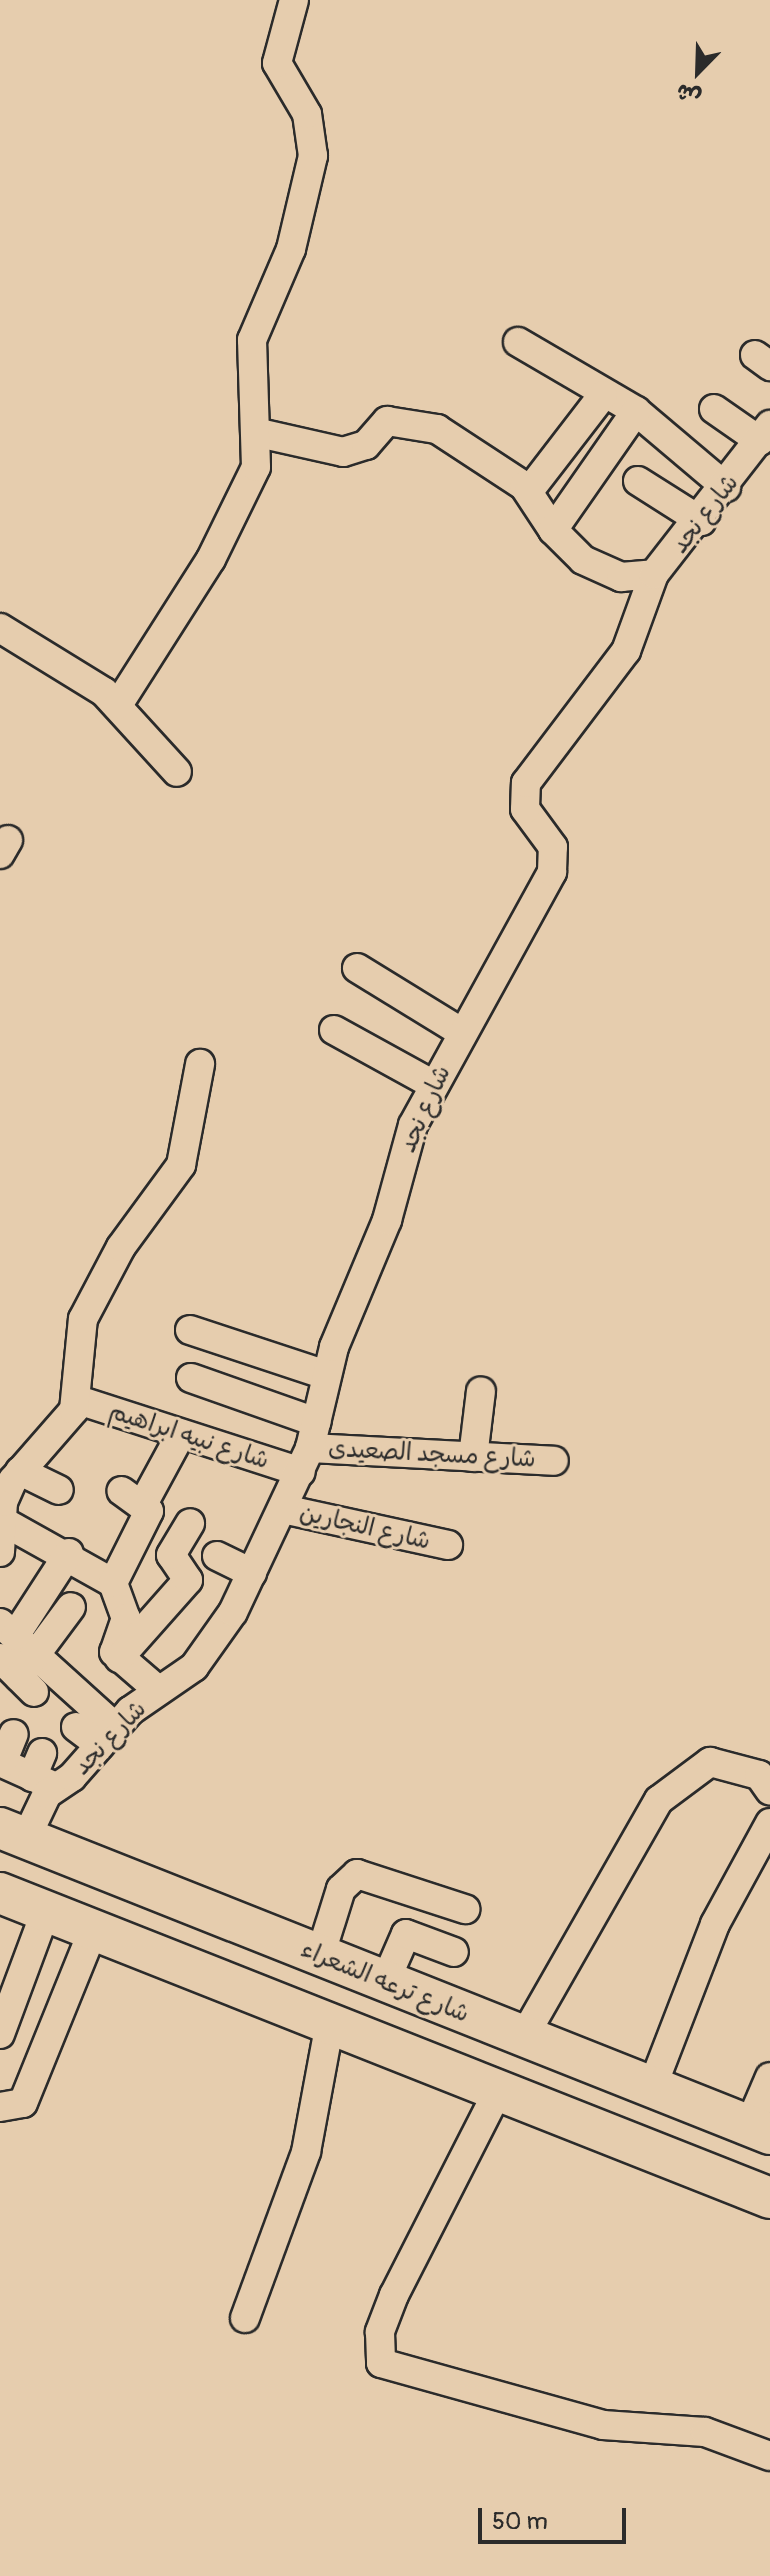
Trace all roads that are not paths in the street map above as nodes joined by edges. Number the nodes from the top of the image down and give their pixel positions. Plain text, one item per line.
1 (294, 0) edge
2 (518, 342) dead end
3 (603, 395) junction
4 (714, 409) dead end
5 (636, 411) junction
6 (259, 433) junction
7 (765, 433) edge
8 (638, 481) dead end
9 (726, 487) junction
10 (529, 491) junction
11 (701, 521) junction
12 (553, 530) junction
13 (654, 574) junction
14 (0, 628) edge
15 (118, 705) junction
16 (177, 772) dead end
17 (357, 968) dead end
18 (334, 1030) dead end
19 (461, 1032) junction
20 (200, 1064) dead end
21 (434, 1085) junction
22 (190, 1330) dead end
23 (326, 1375) junction
24 (191, 1378) dead end
25 (481, 1391) dead end
26 (78, 1400) junction
27 (181, 1434) junction
28 (309, 1447) junction
29 (473, 1457) junction
30 (554, 1461) dead end
31 (20, 1471) junction
32 (59, 1490) dead end
33 (283, 1509) junction
34 (4, 1522) junction
35 (190, 1523) dead end
36 (448, 1545) dead end
37 (0, 1552) edge
38 (69, 1553) junction
39 (217, 1556) dead end
40 (252, 1573) junction
41 (113, 1583) junction
42 (71, 1607) dead end
43 (31, 1612) junction
44 (61, 1635) junction
45 (17, 1657) edge
46 (119, 1658) junction
47 (158, 1690) junction
48 (76, 1727) dead end
49 (14, 1734) dead end
50 (108, 1736) junction
51 (1, 1762) edge
52 (43, 1772) junction
53 (770, 1791) edge
54 (770, 1823) edge
55 (13, 1833) edge
56 (2, 1900) edge
57 (465, 1909) dead end
58 (46, 1910) junction
59 (94, 1928) junction
60 (454, 1952) dead end
61 (313, 1953) junction
62 (385, 1982) junction
63 (291, 2008) junction
64 (344, 2029) junction
65 (0, 2034) edge
66 (523, 2038) junction
67 (770, 2077) edge
68 (651, 2090) junction
69 (497, 2093) junction
70 (0, 2107) edge
71 (760, 2130) edge
72 (770, 2198) edge
73 (245, 2318) dead end
74 (770, 2456) edge

1 - 6 street
2 - 3 street
3 - 5 street
3 - 10 street
4 - 7 street
5 - 9 street
5 - 12 street
6 - 10 street
6 - 15 street
7 - 9 street, شارع نجد
8 - 11 street
9 - 11 street, شارع نجد
10 - 12 street
11 - 13 street, شارع نجد
12 - 13 street
13 - 19 street, شارع نجد
14 - 15 street
15 - 16 street
17 - 19 street
18 - 21 street
19 - 21 street, شارع نجد
20 - 26 street
21 - 23 street, شارع نجد
22 - 23 street
23 - 28 street, شارع نجد
24 - 28 street
25 - 29 street
26 - 27 street, شارع نبيه ابراهيم
26 - 31 street
27 - 28 street, شارع نبيه ابراهيم
27 - 41 street
28 - 29 street, شارع مسجد الصعيدى
28 - 33 street, شارع نجد
29 - 30 street, شارع مسجد الصعيدى
31 - 32 street
31 - 34 street
33 - 36 street, شارع النجارين
33 - 40 street, شارع نجد
34 - 37 street
34 - 38 street
35 - 46 street
38 - 41 street
38 - 43 street
39 - 40 street
40 - 47 street, شارع نجد
41 - 46 street
42 - 44 street
43 - 44 street
43 - 45 street
44 - 45 street
45 - 50 street
46 - 47 street
47 - 50 street, شارع نجد
48 - 50 street
49 - 51 street
50 - 52 street, شارع نجد
51 - 52 street
52 - 55 street, شارع نجد
53 - 66 street
54 - 68 street
55 - 61 highway, شارع ترعه الشعراء
56 - 58 highway
57 - 61 street
58 - 59 highway
58 - 65 street
59 - 63 highway
59 - 70 street
60 - 62 street
61 - 62 highway, شارع ترعه الشعراء
61 - 63 highway
62 - 64 highway
62 - 66 highway, شارع ترعه الشعراء
63 - 64 highway
64 - 69 highway
64 - 73 street
66 - 68 highway, شارع ترعه الشعراء
67 - 71 street
68 - 71 highway, شارع ترعه الشعراء
69 - 72 highway
69 - 74 street

